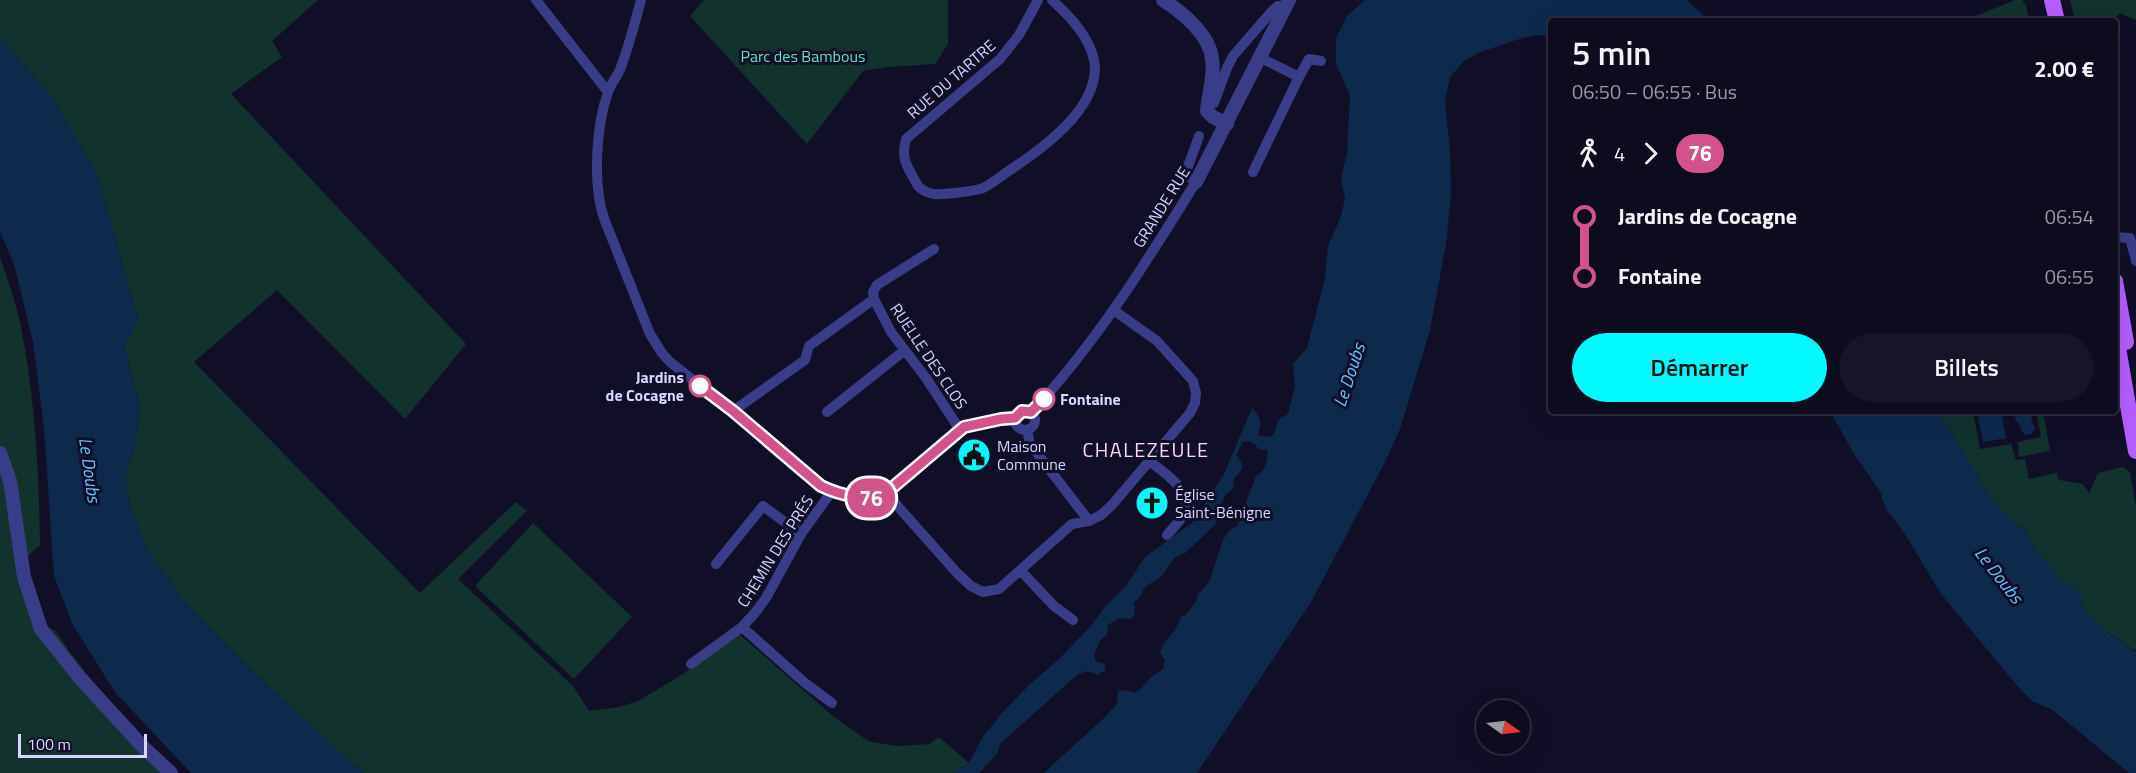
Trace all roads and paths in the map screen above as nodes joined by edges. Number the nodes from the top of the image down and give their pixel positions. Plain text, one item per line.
1 (536, 0) edge
2 (640, 0) edge
3 (1038, 0) edge
4 (1052, 0) edge
5 (1163, 0) edge
6 (2052, 0) edge
7 (2060, 0) edge
8 (1287, 3) edge
9 (2055, 18) edge
10 (2063, 18) edge
11 (1261, 58) junction
12 (1321, 61) dead end
13 (1299, 77) junction
14 (608, 92) junction
15 (1214, 103) dead end
16 (1227, 124) junction
17 (1199, 136) dead end
18 (1253, 172) dead end
19 (1196, 182) junction
20 (2118, 237) edge
21 (934, 249) dead end
22 (2136, 261) edge
23 (874, 299) junction
24 (1115, 311) junction
25 (2119, 329) edge
26 (905, 350) junction
27 (2136, 396) edge
28 (733, 411) junction
29 (827, 412) dead end
30 (1031, 412) junction
31 (1015, 418) junction
32 (960, 430) junction
33 (1027, 430) junction
34 (2136, 451) edge
35 (0, 453) edge
36 (1149, 461) junction
37 (832, 491) junction
38 (886, 493) junction
39 (1089, 521) junction
40 (801, 534) junction
41 (1167, 535) dead end
42 (716, 564) dead end
43 (1022, 571) junction
44 (1073, 620) dead end
45 (742, 627) junction
46 (691, 664) dead end
47 (832, 703) dead end
48 (171, 773) edge

1 - 14 street
2 - 14 street
3 - 4 street, RUE DU TARTRE
5 - 16 street
6 - 9 main road
7 - 10 main road
8 - 11 street, GRANDE RUE
8 - 15 street
11 - 13 street
11 - 16 street, GRANDE RUE
12 - 13 street
13 - 18 street
14 - 28 street
16 - 19 street, GRANDE RUE
17 - 19 street
19 - 24 street, GRANDE RUE
20 - 22 street
21 - 23 street
23 - 26 street, RUELLE DES CLOS
23 - 28 street
24 - 30 street, GRANDE RUE
24 - 36 street
25 - 27 main road
25 - 34 main road
26 - 29 street
26 - 32 street, RUELLE DES CLOS
28 - 37 street
30 - 31 street
30 - 33 street
31 - 32 street
31 - 33 street
32 - 38 street
33 - 39 street
35 - 48 street
36 - 39 street
36 - 41 street
37 - 38 street
37 - 40 street, CHEMIN DES PRÉS
38 - 43 street
39 - 43 street
40 - 42 street
40 - 45 street, CHEMIN DES PRÉS
43 - 44 street
45 - 46 street, CHEMIN DES PRÉS
45 - 47 street, CHEMIN DES PRÉS

